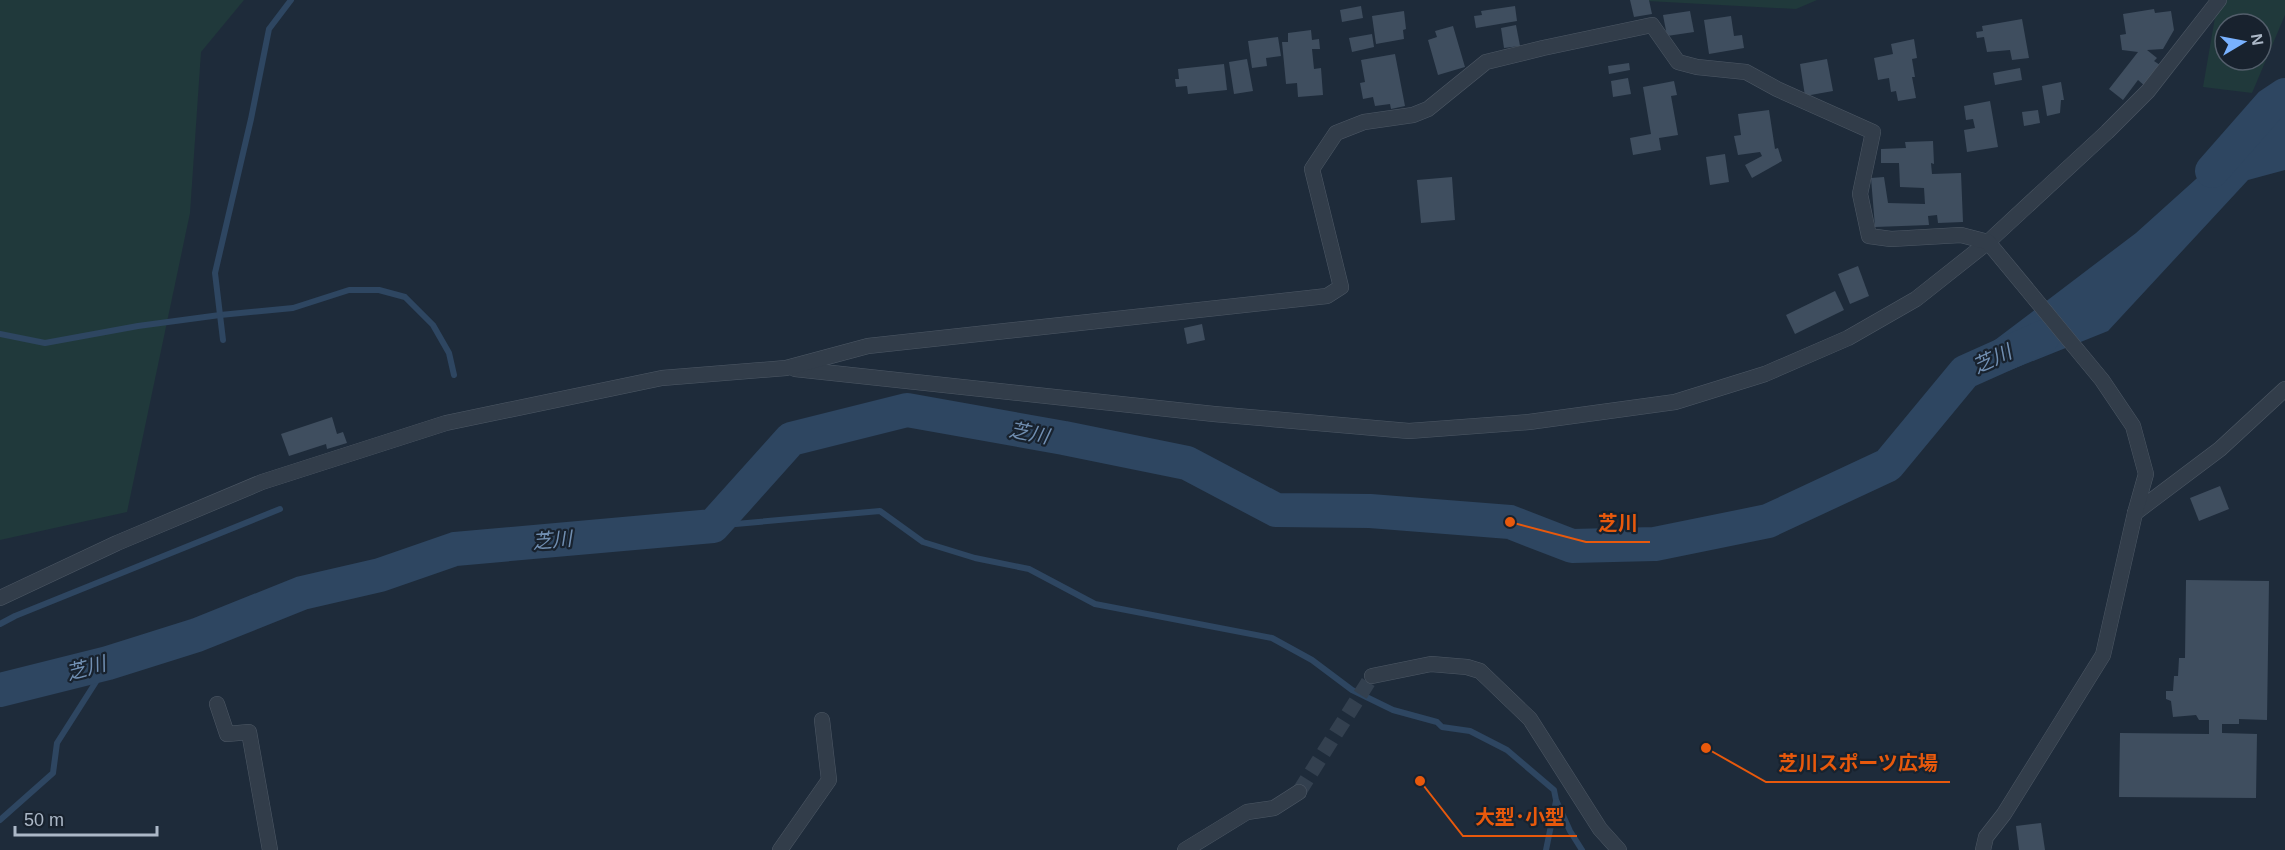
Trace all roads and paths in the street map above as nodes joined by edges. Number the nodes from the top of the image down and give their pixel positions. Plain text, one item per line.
1 (2219, 0) edge
2 (1988, 242) junction
3 (786, 368) junction
4 (2285, 389) edge
5 (2135, 513) junction
6 (0, 597) edge
7 (1372, 676) dead end
8 (218, 704) dead end
9 (822, 720) dead end
10 (1299, 792) tunnel mouth
11 (270, 850) edge
12 (780, 850) edge
13 (1185, 850) edge
14 (1618, 850) edge
15 (1983, 850) edge

1 - 2 street
2 - 3 street
2 - 3 street
2 - 5 street
3 - 6 street
4 - 5 street
5 - 15 street
7 - 14 street
8 - 11 street
9 - 12 street
10 - 13 street

